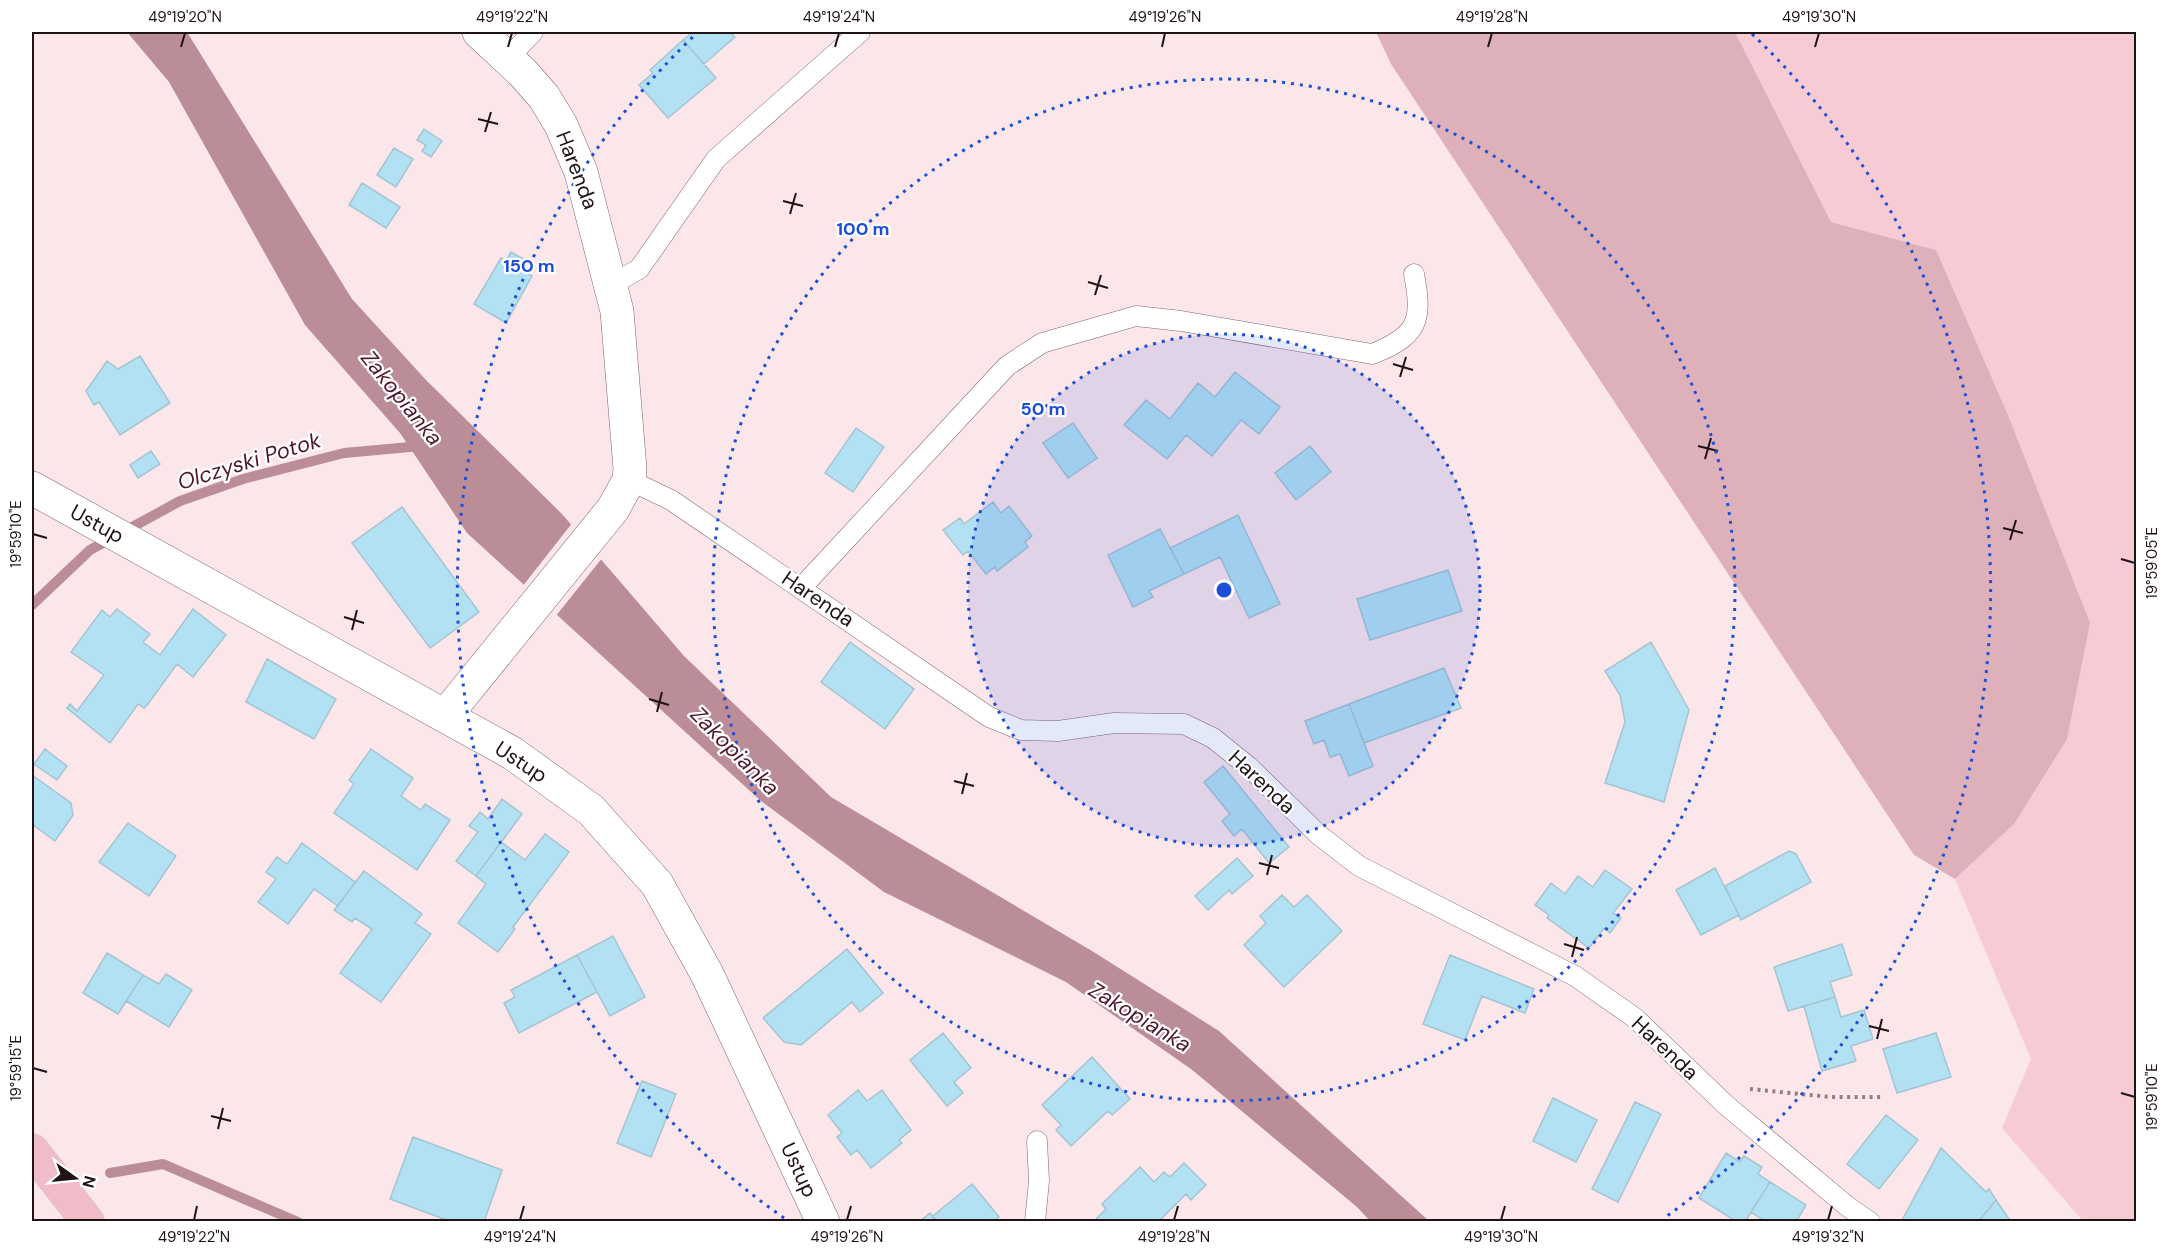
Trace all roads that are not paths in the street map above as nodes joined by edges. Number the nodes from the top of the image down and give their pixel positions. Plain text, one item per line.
1 (479, 32) edge
2 (533, 32) edge
3 (860, 32) edge
4 (508, 58) junction
5 (1414, 274) dead end
6 (611, 285) junction
7 (629, 480) junction
8 (32, 488) edge
9 (802, 587) junction
10 (445, 716) junction
11 (1037, 1141) dead end
12 (32, 1150) edge
13 (88, 1221) edge
14 (823, 1221) edge
15 (1035, 1221) edge
16 (1870, 1221) edge

1 - 4 street, Harenda
2 - 4 lane
3 - 6 lane
4 - 6 street, Harenda
5 - 9 lane
6 - 7 street, Harenda
7 - 9 lane, Harenda
7 - 10 street
8 - 10 street, Ustup
9 - 16 lane, Harenda
10 - 14 street, Ustup
11 - 15 lane
12 - 13 main road

